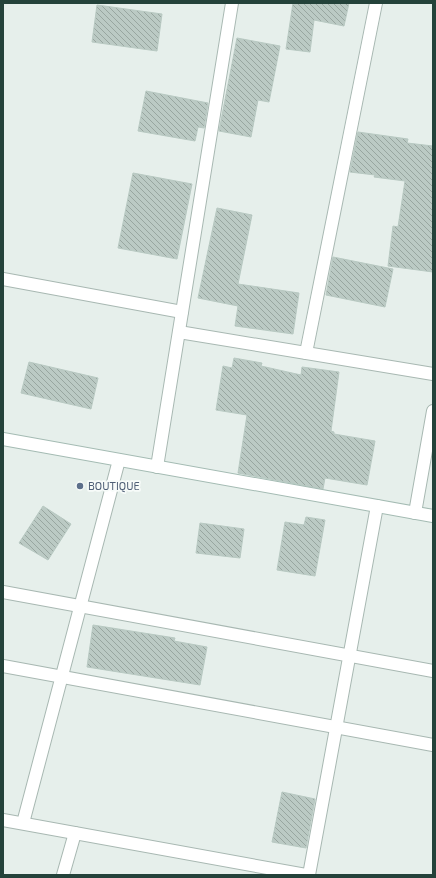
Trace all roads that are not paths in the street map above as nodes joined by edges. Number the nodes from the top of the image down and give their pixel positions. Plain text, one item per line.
1 (232, 3) edge
2 (376, 3) edge
3 (3, 280) edge
4 (182, 312) junction
5 (179, 332) junction
6 (306, 353) junction
7 (433, 374) edge
8 (433, 411) edge
9 (3, 439) edge
10 (119, 460) junction
11 (157, 467) junction
12 (377, 506) junction
13 (415, 513) junction
14 (433, 516) edge
15 (3, 592) edge
16 (81, 606) junction
17 (350, 656) junction
18 (3, 666) edge
19 (433, 671) edge
20 (62, 677) junction
21 (336, 727) junction
22 (433, 745) edge
23 (3, 820) edge
24 (23, 824) junction
25 (75, 833) junction
26 (64, 875) edge
27 (308, 875) edge

1 - 4 street
2 - 6 street
3 - 4 street
4 - 5 street
5 - 6 street
5 - 11 street
6 - 7 street
8 - 13 street
9 - 10 street
10 - 11 street
10 - 16 street
11 - 12 street
12 - 13 street
12 - 17 street
13 - 14 street
15 - 16 street
16 - 17 street
16 - 20 street
17 - 19 street
17 - 21 street
18 - 20 street
20 - 21 street
20 - 24 street
21 - 22 street
21 - 27 street
23 - 24 street
24 - 25 street
25 - 26 street
25 - 27 street

